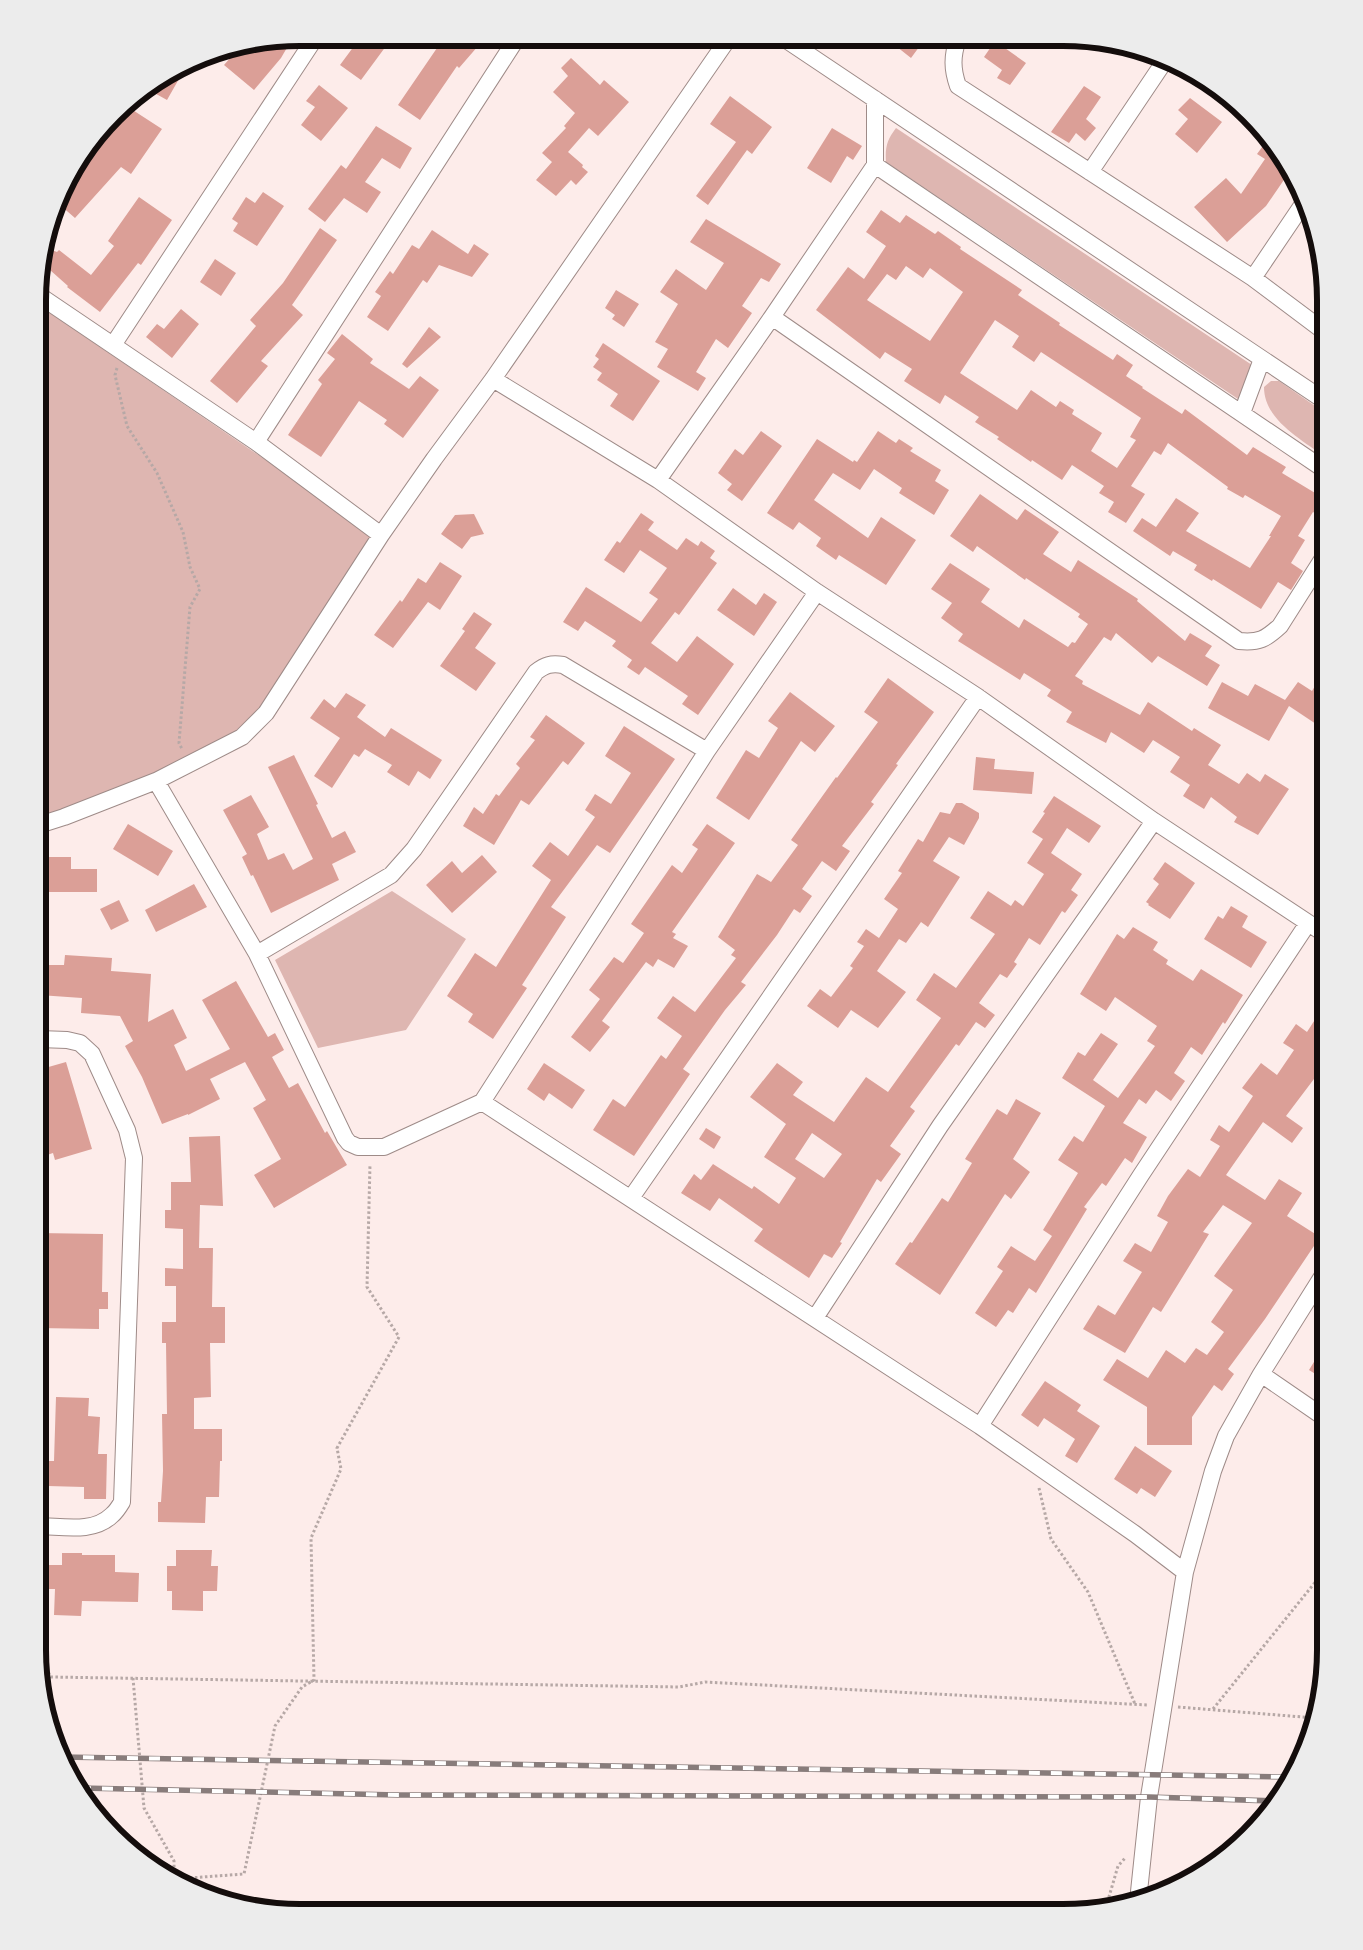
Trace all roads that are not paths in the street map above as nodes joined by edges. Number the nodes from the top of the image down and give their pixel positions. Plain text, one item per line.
1 (309, 46) edge
2 (512, 46) edge
3 (723, 46) edge
4 (796, 46) edge
5 (956, 46) edge
6 (1161, 66) edge
7 (875, 99) junction
8 (875, 164) junction
9 (1090, 172) junction
10 (1299, 209) edge
11 (1253, 278) junction
12 (46, 300) edge
13 (772, 317) junction
14 (1317, 325) edge
15 (117, 348) junction
16 (1262, 358) junction
17 (493, 379) junction
18 (1317, 395) edge
19 (1242, 413) junction
20 (256, 442) junction
21 (1317, 465) edge
22 (658, 480) junction
23 (381, 535) junction
24 (1317, 568) edge
25 (817, 592) junction
26 (978, 697) junction
27 (707, 751) junction
28 (156, 781) junction
29 (1154, 822) junction
30 (46, 823) edge
31 (1317, 924) edge
32 (1317, 928) edge
33 (257, 954) junction
34 (46, 1039) edge
35 (482, 1102) junction
36 (631, 1198) junction
37 (1317, 1285) edge
38 (815, 1318) junction
39 (1261, 1374) junction
40 (1317, 1412) edge
41 (980, 1426) junction
42 (46, 1526) edge
43 (1185, 1572) junction
44 (1139, 1892) edge

1 - 15 street
2 - 20 street
3 - 17 street
4 - 7 street
5 - 9 street
6 - 9 street
7 - 8 street
7 - 16 street
8 - 13 street
8 - 19 street
9 - 11 street
10 - 11 street
11 - 14 street
12 - 15 street
13 - 22 street
13 - 24 street
15 - 20 street
16 - 18 street
16 - 19 street
17 - 22 street
17 - 23 street
19 - 21 street
20 - 23 street
22 - 25 street
23 - 28 street
25 - 26 street
25 - 27 street
26 - 29 street
26 - 36 street
27 - 33 street
27 - 35 street
28 - 30 street
28 - 33 street
29 - 31 street
29 - 38 street
32 - 41 street
33 - 35 street
34 - 42 street
35 - 36 street
36 - 38 street
37 - 39 street
38 - 41 street
39 - 40 street
39 - 43 street
41 - 43 street
43 - 44 street

